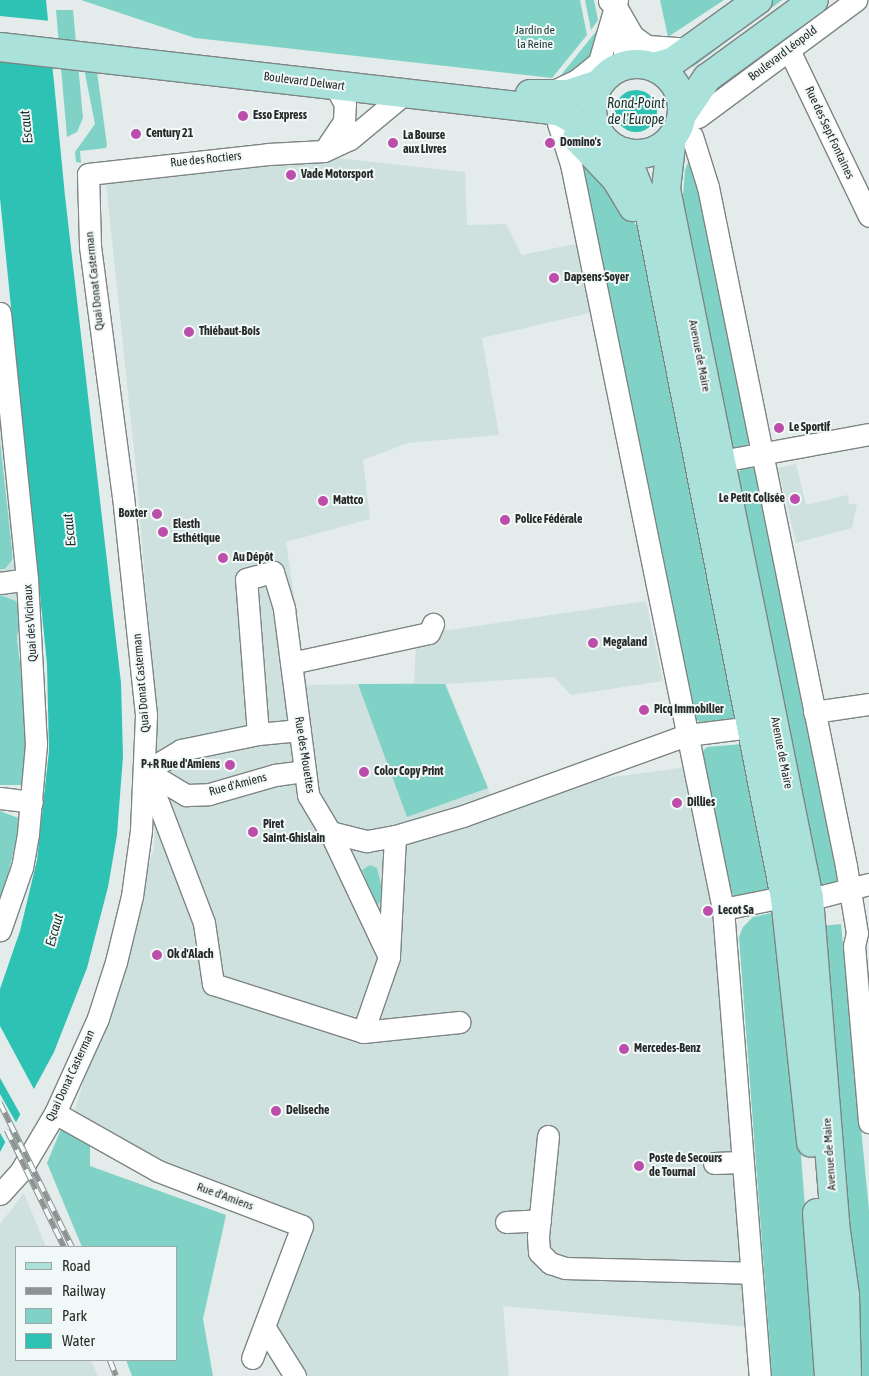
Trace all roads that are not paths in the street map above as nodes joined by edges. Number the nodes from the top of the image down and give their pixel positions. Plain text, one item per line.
1 (758, 0) edge
2 (814, 0) edge
3 (856, 0) edge
4 (612, 4) edge
5 (0, 35) edge
6 (0, 47) edge
7 (691, 49) junction
8 (789, 50) junction
9 (116, 54) junction
10 (627, 65) junction
11 (654, 67) junction
12 (599, 84) junction
13 (335, 86) junction
14 (403, 95) junction
15 (548, 109) junction
16 (685, 127) junction
17 (601, 136) junction
18 (324, 151) junction
19 (624, 152) junction
20 (88, 174) joint
21 (672, 207) joint
22 (869, 216) edge
23 (653, 240) junction
24 (0, 313) edge
25 (869, 434) edge
26 (763, 454) junction
27 (721, 461) junction
28 (27, 579) junction
29 (0, 583) edge
30 (433, 624) dead end
31 (291, 663) junction
32 (869, 704) edge
33 (814, 712) junction
34 (751, 727) junction
35 (300, 730) junction
36 (258, 734) junction
37 (688, 735) junction
38 (146, 771) junction
39 (305, 771) junction
40 (0, 798) edge
41 (32, 802) junction
42 (330, 832) junction
43 (395, 836) junction
44 (860, 887) edge
45 (797, 898) junction
46 (723, 908) junction
47 (0, 930) edge
48 (389, 958) junction
49 (459, 1022) dead end
50 (364, 1032) junction
51 (55, 1113) junction
52 (869, 1122) edge
53 (548, 1136) dead end
54 (714, 1162) dead end
55 (741, 1162) junction
56 (0, 1194) edge
57 (540, 1220) junction
58 (506, 1222) dead end
59 (750, 1273) junction
60 (266, 1328) junction
61 (252, 1358) dead end
62 (295, 1376) edge
63 (760, 1376) edge
64 (829, 1376) edge
65 (847, 1376) edge

1 - 7 main road
2 - 16 main road, Boulevard Léopold
3 - 8 street, Boulevard Léopold
4 - 7 street
4 - 10 street
4 - 15 street
5 - 9 main road, Boulevard Delwart
6 - 9 main road, Boulevard Delwart
7 - 11 main road
8 - 16 street, Boulevard Léopold
8 - 22 street, Rue des Sept Fontaines
9 - 13 main road, Boulevard Delwart
9 - 15 main road, Boulevard Delwart
10 - 11 main road
10 - 12 main road
11 - 16 main road
12 - 15 main road, Boulevard Delwart
12 - 17 main road
13 - 14 main road, Boulevard Delwart
13 - 18 street
14 - 15 main road, Boulevard Delwart
14 - 18 street, Rue des Roctiers
15 - 17 main road, Boulevard Delwart
15 - 23 main road
15 - 37 street
16 - 19 main road
16 - 21 main road, Boulevard Léopold
16 - 26 street
16 - 45 street
17 - 19 main road
18 - 20 street, Rue des Roctiers
19 - 23 main road, Avenue de Maire
20 - 38 street, Quai Donat Casterman
21 - 27 main road, Avenue de Maire
23 - 34 main road, Avenue de Maire
24 - 28 street, Quai des Vicinaux
25 - 26 street
26 - 27 street
26 - 33 street
27 - 45 main road, Avenue de Maire
28 - 29 street
28 - 41 street, Quai des Vicinaux
30 - 31 street
31 - 35 street, Rue des Mouettes
31 - 36 street, Rue des Mouettes
32 - 33 street
33 - 44 street
34 - 37 street, Avenue de Maire
34 - 45 main road, Avenue de Maire
35 - 36 street
35 - 39 street, Rue des Mouettes
36 - 38 street
37 - 43 street
37 - 46 street
38 - 39 street, Rue d'Amiens
38 - 50 street
38 - 51 street, Quai Donat Casterman
39 - 42 street, Rue des Mouettes
40 - 41 street
41 - 47 street, Quai des Vicinaux
42 - 43 street
42 - 48 street
43 - 48 street
44 - 45 street
44 - 52 street
45 - 46 street
45 - 64 main road, Avenue de Maire
45 - 65 main road, Avenue de Maire
46 - 55 street
48 - 50 street
49 - 50 street
51 - 56 street, Quai Donat Casterman
51 - 60 street, Rue d'Amiens
53 - 57 street
54 - 55 street
55 - 59 street
57 - 58 street
57 - 59 street
59 - 63 street
60 - 61 street
60 - 62 street

